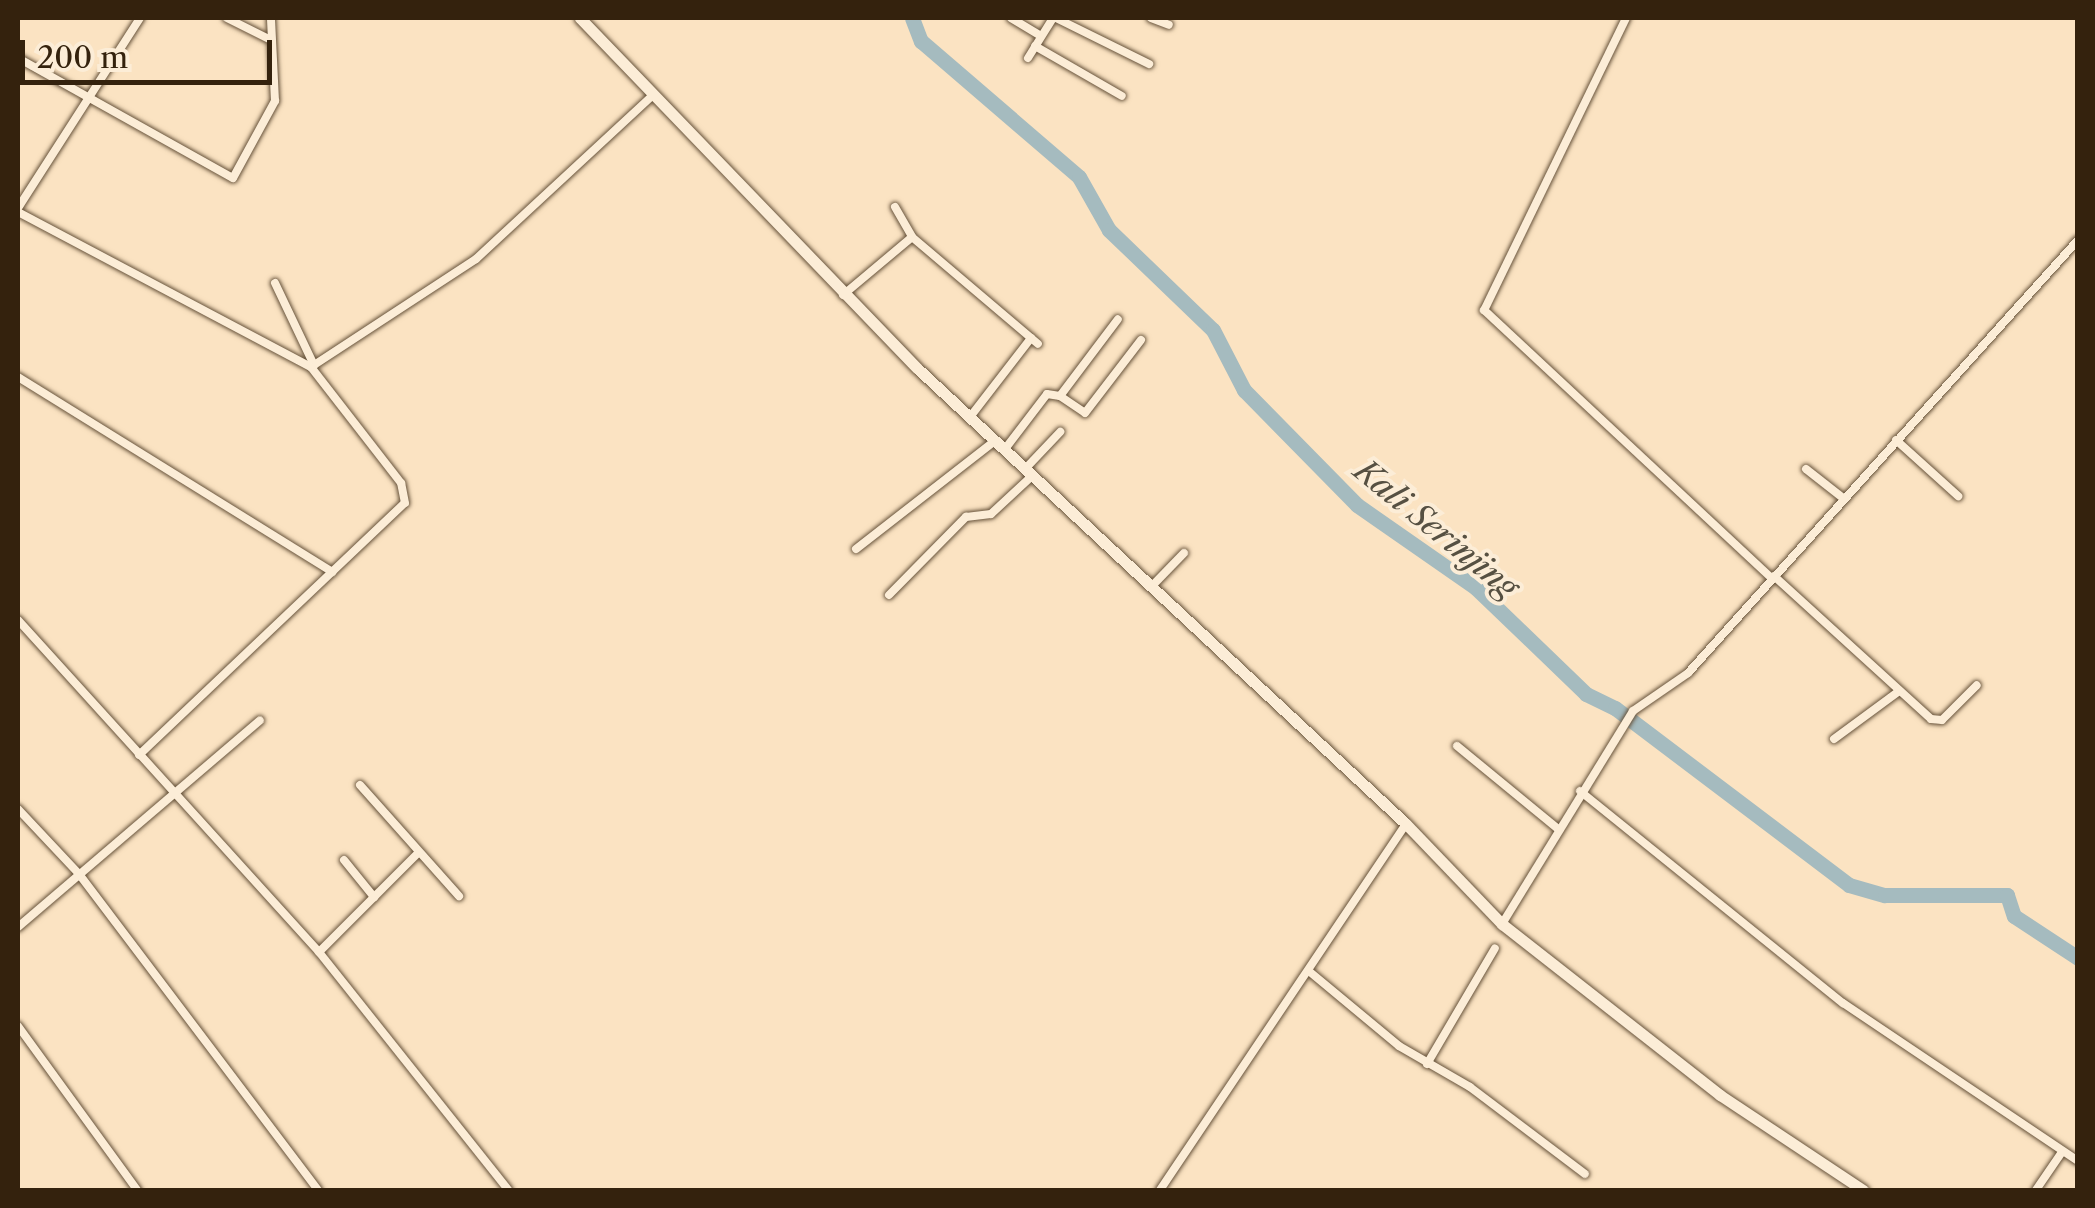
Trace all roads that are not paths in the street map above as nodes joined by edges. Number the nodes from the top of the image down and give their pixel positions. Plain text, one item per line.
1 (140, 18) edge
2 (226, 18) edge
3 (272, 18) edge
4 (580, 18) edge
5 (1010, 18) edge
6 (1054, 18) edge
7 (1151, 18) edge
8 (1626, 18) edge
9 (1168, 25) dead end
10 (1041, 36) junction
11 (271, 40) junction
12 (1035, 46) junction
13 (18, 58) edge
14 (1028, 58) dead end
15 (1149, 64) dead end
16 (89, 96) junction
17 (652, 96) junction
18 (1122, 96) dead end
19 (895, 207) dead end
20 (18, 210) edge
21 (912, 237) junction
22 (2078, 240) edge
23 (276, 284) dead end
24 (844, 295) junction
25 (1118, 319) dead end
26 (1141, 340) dead end
27 (313, 366) junction
28 (18, 377) edge
29 (1060, 396) junction
30 (970, 417) junction
31 (1060, 432) dead end
32 (1896, 440) junction
33 (1000, 444) junction
34 (1806, 469) dead end
35 (1029, 472) junction
36 (1958, 496) dead end
37 (1843, 498) junction
38 (856, 548) dead end
39 (1184, 553) dead end
40 (333, 572) junction
41 (1773, 577) junction
42 (1152, 586) junction
43 (888, 595) dead end
44 (18, 620) edge
45 (1977, 684) dead end
46 (1899, 691) junction
47 (260, 720) dead end
48 (1834, 739) dead end
49 (1457, 746) dead end
50 (139, 755) junction
51 (360, 786) dead end
52 (1580, 791) junction
53 (174, 792) junction
54 (18, 808) edge
55 (1406, 824) junction
56 (1558, 829) junction
57 (419, 852) junction
58 (344, 860) dead end
59 (79, 874) junction
60 (459, 896) dead end
61 (374, 897) junction
62 (1502, 924) junction
63 (18, 926) edge
64 (1495, 948) dead end
65 (319, 952) junction
66 (1310, 972) junction
67 (18, 1026) edge
68 (1427, 1064) junction
69 (2062, 1152) junction
70 (2078, 1161) edge
71 (1585, 1174) dead end
72 (137, 1190) edge
73 (318, 1190) edge
74 (508, 1190) edge
75 (1160, 1190) edge
76 (1864, 1190) edge
77 (2036, 1190) edge

1 - 16 street
2 - 11 street
3 - 11 street
4 - 17 street
5 - 10 street
6 - 10 street
6 - 15 street
7 - 9 street
8 - 41 street
10 - 12 street
11 - 16 street
12 - 14 street
12 - 18 street
13 - 16 street
16 - 20 street
17 - 24 street
17 - 27 street
19 - 21 street
20 - 27 street
21 - 24 street
21 - 30 street
22 - 32 street
23 - 27 street
24 - 30 street
25 - 29 street
26 - 29 street
27 - 40 street
28 - 40 street
29 - 33 street
30 - 33 street
31 - 35 street
32 - 36 street
32 - 37 street
33 - 35 street
33 - 38 street
34 - 37 street
35 - 42 street
35 - 43 street
37 - 41 street
39 - 42 street
40 - 50 street
41 - 46 street
41 - 52 street
42 - 55 street
44 - 50 street
45 - 46 street
46 - 48 street
47 - 53 street
49 - 56 street
50 - 53 street
51 - 57 street
52 - 56 street
52 - 69 street
53 - 59 street
53 - 65 street
54 - 59 street
55 - 62 street
55 - 66 street
56 - 62 street
57 - 60 street
57 - 61 street
58 - 61 street
59 - 63 street
59 - 73 street
61 - 65 street
62 - 76 street
64 - 68 street
65 - 74 street
66 - 68 street
66 - 75 street
67 - 72 street
68 - 71 street
69 - 70 street
69 - 77 street

